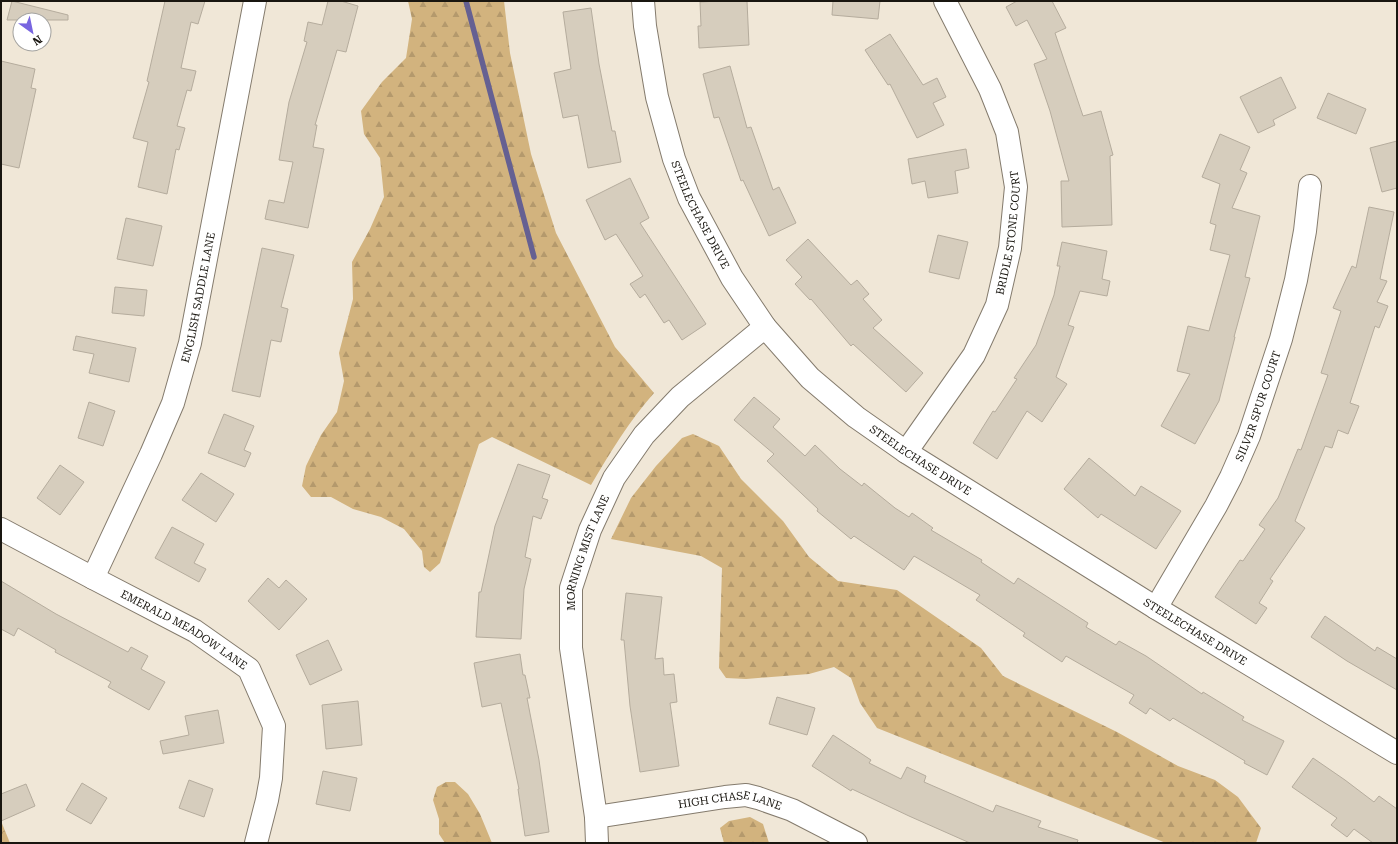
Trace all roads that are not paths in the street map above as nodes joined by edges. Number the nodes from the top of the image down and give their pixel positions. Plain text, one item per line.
1 (255, 1) edge
2 (643, 1) edge
3 (945, 1) edge
4 (1310, 186) dead end
5 (765, 327) junction
6 (906, 452) junction
7 (1, 529) edge
8 (93, 578) junction
9 (1156, 608) junction
10 (1397, 752) edge
11 (596, 817) junction
12 (256, 843) edge
13 (597, 843) edge
14 (856, 843) edge

1 - 8 street, ENGLISH SADDLE LANE
2 - 5 street, STEELECHASE DRIVE
3 - 6 street, BRIDLE STONE COURT
4 - 9 street, SILVER SPUR COURT
5 - 6 street, STEELECHASE DRIVE
5 - 11 street, MORNING MIST LANE
6 - 9 street, STEELECHASE DRIVE
7 - 8 street, EMERALD MEADOW LANE
8 - 12 street, EMERALD MEADOW LANE
9 - 10 street, STEELECHASE DRIVE
11 - 13 street, MORNING MIST LANE
11 - 14 street, HIGH CHASE LANE

